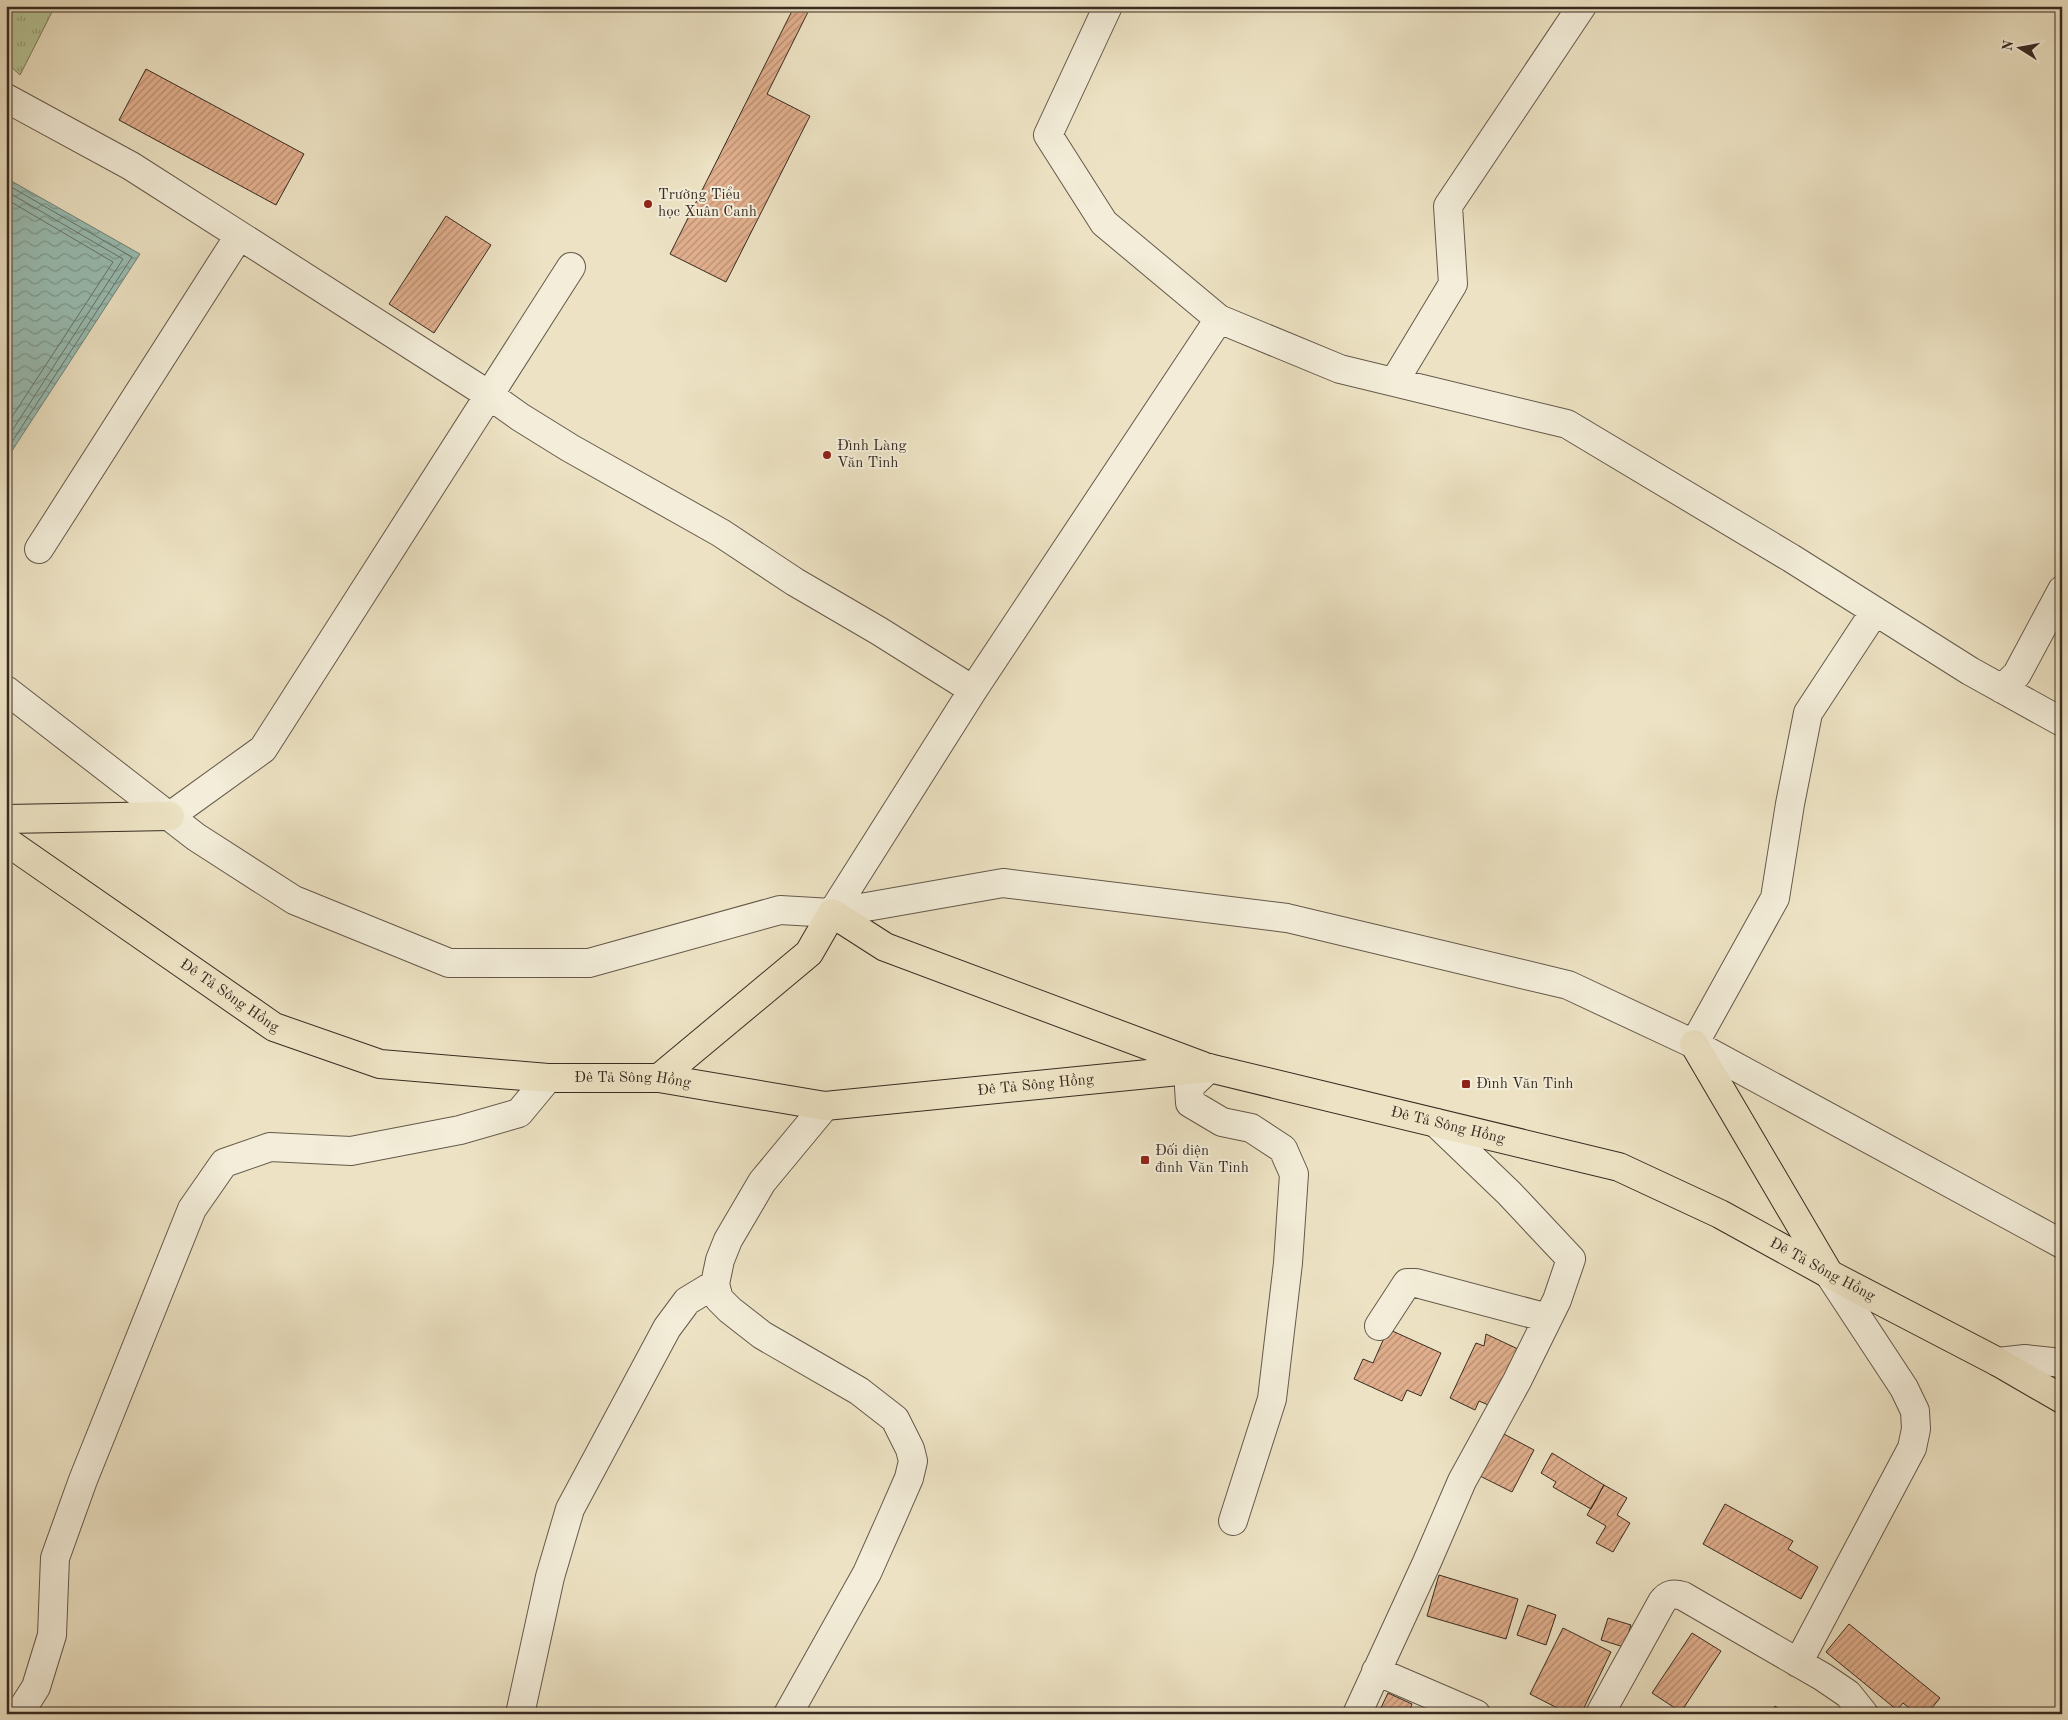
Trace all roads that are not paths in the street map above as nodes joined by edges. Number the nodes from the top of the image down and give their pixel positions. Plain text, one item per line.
1 (1108, 6) edge
2 (1582, 6) edge
3 (6, 98) edge
4 (239, 236) junction
5 (572, 267) dead end
6 (1219, 319) junction
7 (1394, 382) junction
8 (489, 395) junction
9 (39, 549) dead end
10 (2062, 590) edge
11 (1874, 611) junction
12 (2002, 689) junction
13 (6, 690) edge
14 (974, 690) junction
15 (2062, 722) edge
16 (170, 816) junction
17 (6, 819) edge
18 (6, 841) edge
19 (832, 913) junction
20 (1694, 1044) junction
21 (1209, 1068) junction
22 (548, 1078) junction
23 (659, 1078) junction
24 (825, 1106) junction
25 (1436, 1123) junction
26 (2062, 1244) edge
27 (1828, 1274) junction
28 (715, 1284) junction
29 (1548, 1318) junction
30 (1380, 1326) dead end
31 (1998, 1362) junction
32 (2062, 1363) edge
33 (2062, 1399) edge
34 (1233, 1521) dead end
35 (1798, 1663) junction
36 (1376, 1671) junction
37 (19, 1714) edge
38 (520, 1714) edge
39 (788, 1714) edge
40 (1357, 1714) edge
41 (1476, 1714) edge
42 (1600, 1714) edge
43 (1864, 1714) edge

1 - 6 street
2 - 7 street
3 - 4 street
4 - 8 street
4 - 9 street
5 - 8 street
6 - 7 street
6 - 14 street
7 - 11 street
8 - 14 street
8 - 16 street
10 - 12 street
11 - 12 street
11 - 20 street
12 - 15 street
13 - 16 street
14 - 19 street
16 - 17 main road
16 - 19 street
18 - 22 main road, Đê Tả Sông Hồng
19 - 20 street
19 - 21 main road
19 - 23 main road
20 - 26 street
20 - 27 main road
21 - 24 main road, Đê Tả Sông Hồng
21 - 25 main road, Đê Tả Sông Hồng
21 - 34 street
22 - 23 main road, Đê Tả Sông Hồng
22 - 37 street
23 - 24 main road, Đê Tả Sông Hồng
24 - 28 street
25 - 27 main road, Đê Tả Sông Hồng
25 - 29 street
27 - 31 main road, Đê Tả Sông Hồng
27 - 35 street
28 - 38 street
28 - 39 street
29 - 30 street
29 - 36 street
31 - 32 street
31 - 33 main road, Đê Tả Sông Hồng
35 - 42 street
35 - 43 street
36 - 40 street
36 - 41 street

